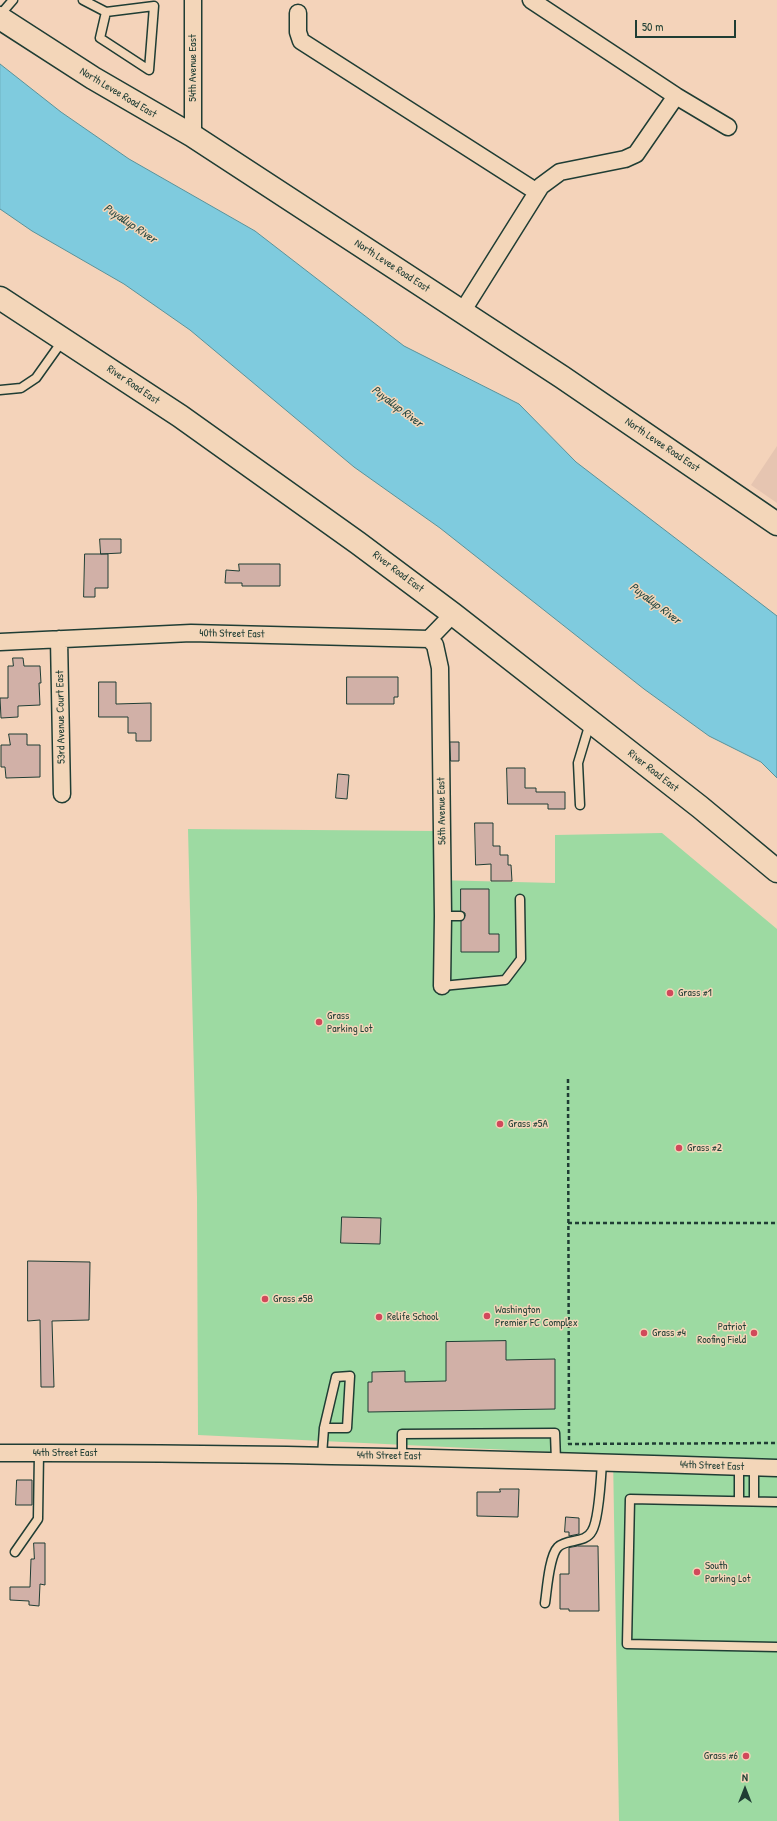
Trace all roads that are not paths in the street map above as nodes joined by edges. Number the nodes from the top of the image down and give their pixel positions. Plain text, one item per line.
1 (13, 0) edge
2 (83, 0) edge
3 (193, 0) edge
4 (531, 0) edge
5 (106, 12) junction
6 (298, 13) dead end
7 (0, 15) edge
8 (0, 18) edge
9 (676, 96) junction
10 (728, 127) dead end
11 (193, 136) junction
12 (537, 192) junction
13 (0, 298) edge
14 (462, 312) junction
15 (64, 339) junction
16 (0, 390) edge
17 (777, 524) edge
18 (453, 614) junction
19 (59, 639) junction
20 (428, 639) junction
21 (0, 642) edge
22 (590, 722) junction
23 (62, 794) dead end
24 (580, 805) dead end
25 (777, 871) edge
26 (520, 899) dead end
27 (443, 916) junction
28 (460, 916) dead end
29 (442, 986) joint
30 (324, 1428) junction
31 (0, 1453) edge
32 (39, 1453) junction
33 (322, 1455) junction
34 (402, 1456) junction
35 (556, 1460) junction
36 (602, 1462) junction
37 (746, 1467) junction
38 (777, 1468) edge
39 (739, 1501) junction
40 (754, 1501) junction
41 (777, 1502) edge
42 (15, 1552) dead end
43 (545, 1603) dead end
44 (777, 1647) edge

1 - 7 lane
2 - 5 lane
3 - 11 street, 54th Avenue East
4 - 9 street
5 - 5 lane
6 - 12 street
8 - 11 main road, North Levee Road East
9 - 10 street
9 - 12 street
11 - 14 main road, North Levee Road East
12 - 14 street
13 - 15 main road, River Road East
14 - 17 main road, North Levee Road East
15 - 16 lane
15 - 18 main road, River Road East
18 - 20 street
18 - 22 main road, River Road East
19 - 20 street, 40th Street East
19 - 21 street, 40th Street East
19 - 23 street, 53rd Avenue Court East
20 - 27 street, 56th Avenue East
22 - 24 lane
22 - 25 main road, River Road East
26 - 29 lane
27 - 28 lane
27 - 29 street, 56th Avenue East
30 - 30 lane
30 - 33 lane
31 - 32 street, 44th Street East
32 - 33 street, 44th Street East
32 - 42 lane
33 - 34 street, 44th Street East
34 - 35 street, 44th Street East
34 - 35 lane
35 - 36 street, 44th Street East
36 - 37 street, 44th Street East
36 - 43 lane
37 - 38 street, 44th Street East
37 - 39 lane
37 - 40 lane
39 - 40 lane
39 - 44 lane
40 - 41 lane

